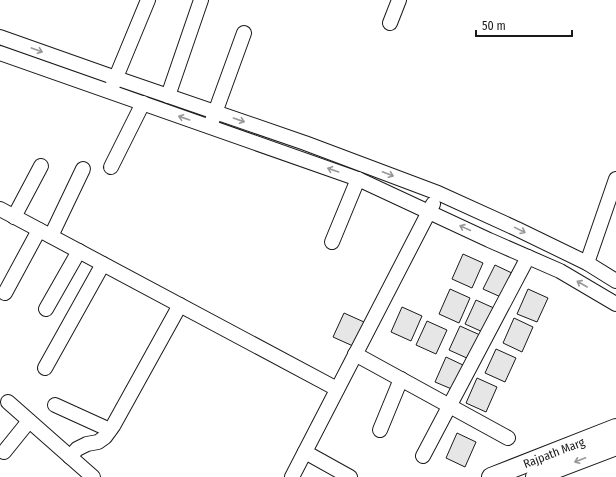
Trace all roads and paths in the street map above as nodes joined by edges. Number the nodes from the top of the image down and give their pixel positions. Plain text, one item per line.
1 (201, 0) edge
2 (399, 0) edge
3 (145, 1) edge
4 (390, 23) dead end
5 (244, 34) dead end
6 (0, 37) edge
7 (0, 53) edge
8 (116, 78) junction
9 (110, 92) junction
10 (168, 96) junction
11 (144, 103) junction
12 (215, 112) junction
13 (210, 127) junction
14 (41, 166) dead end
15 (111, 167) dead end
16 (84, 169) dead end
17 (358, 179) junction
18 (616, 179) edge
19 (438, 193) junction
20 (429, 211) junction
21 (4, 213) edge
22 (45, 233) junction
23 (332, 242) dead end
24 (79, 251) junction
25 (528, 257) junction
26 (586, 263) junction
27 (103, 264) junction
28 (616, 281) edge
29 (5, 294) dead end
30 (616, 304) edge
31 (180, 305) junction
32 (46, 308) dead end
33 (355, 354) junction
34 (45, 368) dead end
35 (401, 379) junction
36 (337, 389) junction
37 (8, 402) dead end
38 (55, 405) dead end
39 (450, 406) junction
40 (29, 421) junction
41 (616, 428) edge
42 (110, 430) junction
43 (380, 430) dead end
44 (508, 438) dead end
45 (616, 446) edge
46 (4, 452) dead end
47 (305, 452) junction
48 (423, 456) dead end
49 (70, 457) junction
50 (93, 477) edge
51 (292, 477) edge
52 (350, 477) edge
53 (491, 477) edge
54 (535, 477) edge

1 - 10 street
2 - 4 street
3 - 8 street
5 - 12 street
6 -> 8 street
7 - 9 street
8 - 9 street
8 - 10 street
9 - 11 street
10 - 12 street
13 -> 11 street
11 - 15 street
12 - 13 street
12 -> 19 street
17 -> 13 street
14 - 21 street
16 - 22 street
17 - 20 street
17 - 23 street
18 - 26 street
19 - 20 street
19 -> 26 street
25 -> 20 street
20 - 33 street
21 - 22 street
22 - 24 street
22 - 29 street
24 - 27 street
24 - 32 street
30 -> 25 street
25 - 39 street
26 - 28 street
27 - 31 street
27 - 34 street
31 - 36 street
31 - 42 street
33 - 35 street
33 - 36 street
35 - 39 street
35 - 43 street
36 - 47 street
37 - 40 street
38 - 42 street
39 - 44 street
39 - 48 street
40 - 46 street
40 - 49 street
41 - 53 main road, Rajpath Marg
42 - 49 street
45 -> 54 main road, Rajpath Marg
47 - 51 street
47 - 52 street
49 - 50 street

